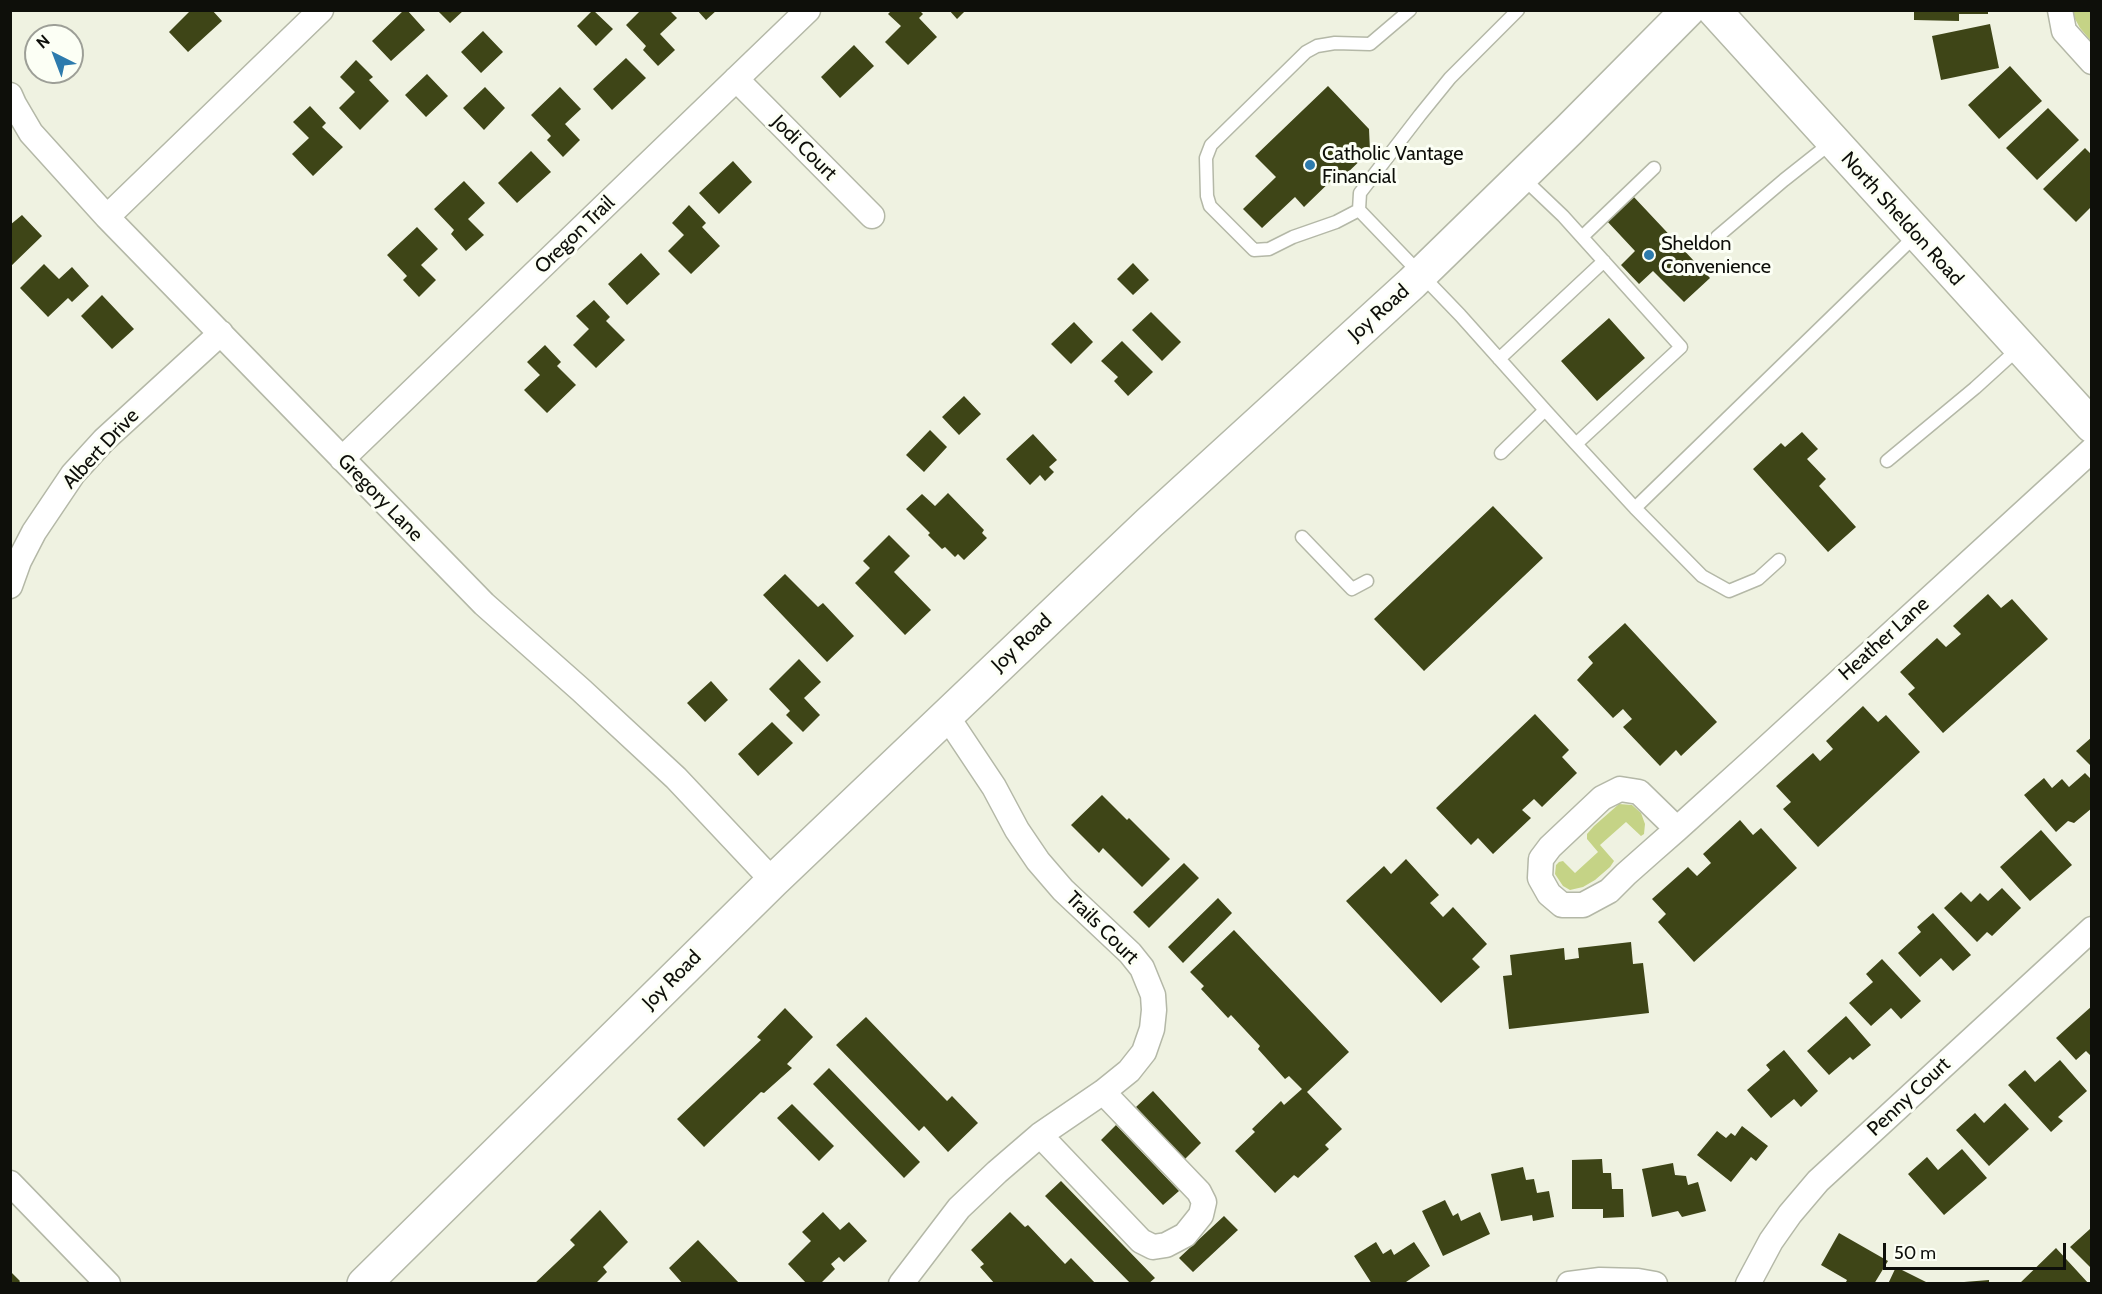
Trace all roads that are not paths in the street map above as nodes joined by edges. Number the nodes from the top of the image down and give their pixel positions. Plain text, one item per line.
1 (321, 10) edge
2 (808, 10) edge
3 (1410, 10) edge
4 (1518, 10) edge
5 (1688, 10) edge
6 (1714, 10) edge
7 (2060, 10) edge
8 (2091, 62) edge
9 (736, 80) junction
10 (10, 94) edge
11 (1833, 141) junction
12 (1654, 168) dead end
13 (1521, 177) junction
14 (1359, 210) junction
15 (106, 216) junction
16 (872, 216) dead end
17 (1916, 234) junction
18 (1582, 237) junction
19 (1717, 237) dead end
20 (1604, 261) junction
21 (1421, 274) junction
22 (221, 333) junction
23 (2019, 348) junction
24 (1499, 359) junction
25 (1545, 410) junction
26 (2091, 426) edge
27 (1576, 444) junction
28 (2091, 450) edge
29 (1501, 453) dead end
30 (342, 459) junction
31 (1887, 461) dead end
32 (1635, 508) junction
33 (1302, 537) dead end
34 (15, 560) edge
35 (1779, 560) dead end
36 (1367, 581) dead end
37 (10, 586) edge
38 (946, 715) junction
39 (1677, 829) junction
40 (773, 880) junction
41 (2091, 929) edge
42 (1103, 1092) junction
43 (1040, 1135) junction
44 (10, 1183) edge
45 (108, 1284) edge
46 (364, 1284) edge
47 (901, 1284) edge
48 (1569, 1284) edge
49 (1655, 1284) edge
50 (1748, 1284) edge

1 - 15 street
2 - 9 street, Oregon Trail
3 - 14 lane
4 - 14 lane
5 - 13 street, Joy Road
6 - 11 street, North Sheldon Road
7 - 8 street
9 - 16 street, Jodi Court
9 - 30 street, Oregon Trail
10 - 15 street, Gregory Lane
11 - 17 street, North Sheldon Road
11 - 19 lane
12 - 18 lane
13 - 18 lane
13 - 21 street, Joy Road
14 - 21 lane
15 - 22 street, Gregory Lane
17 - 23 street, North Sheldon Road
17 - 32 lane
18 - 20 lane
20 - 24 lane
20 - 27 lane
21 - 24 lane
21 - 38 street, Joy Road
22 - 30 street, Gregory Lane
22 - 34 street, Albert Drive
23 - 26 street, North Sheldon Road
23 - 31 lane
24 - 25 lane
25 - 27 lane
25 - 29 lane
27 - 32 lane
28 - 39 street, Heather Lane
30 - 40 street, Gregory Lane
32 - 35 lane
33 - 36 lane
34 - 37 street, Albert Drive
38 - 40 street, Joy Road
38 - 42 street, Trails Court
39 - 39 street, Heather Lane
40 - 46 street, Joy Road
41 - 50 street, Penny Court
42 - 43 street, Trails Court
42 - 43 street
43 - 47 street, Trails Court
44 - 45 street
48 - 49 street

